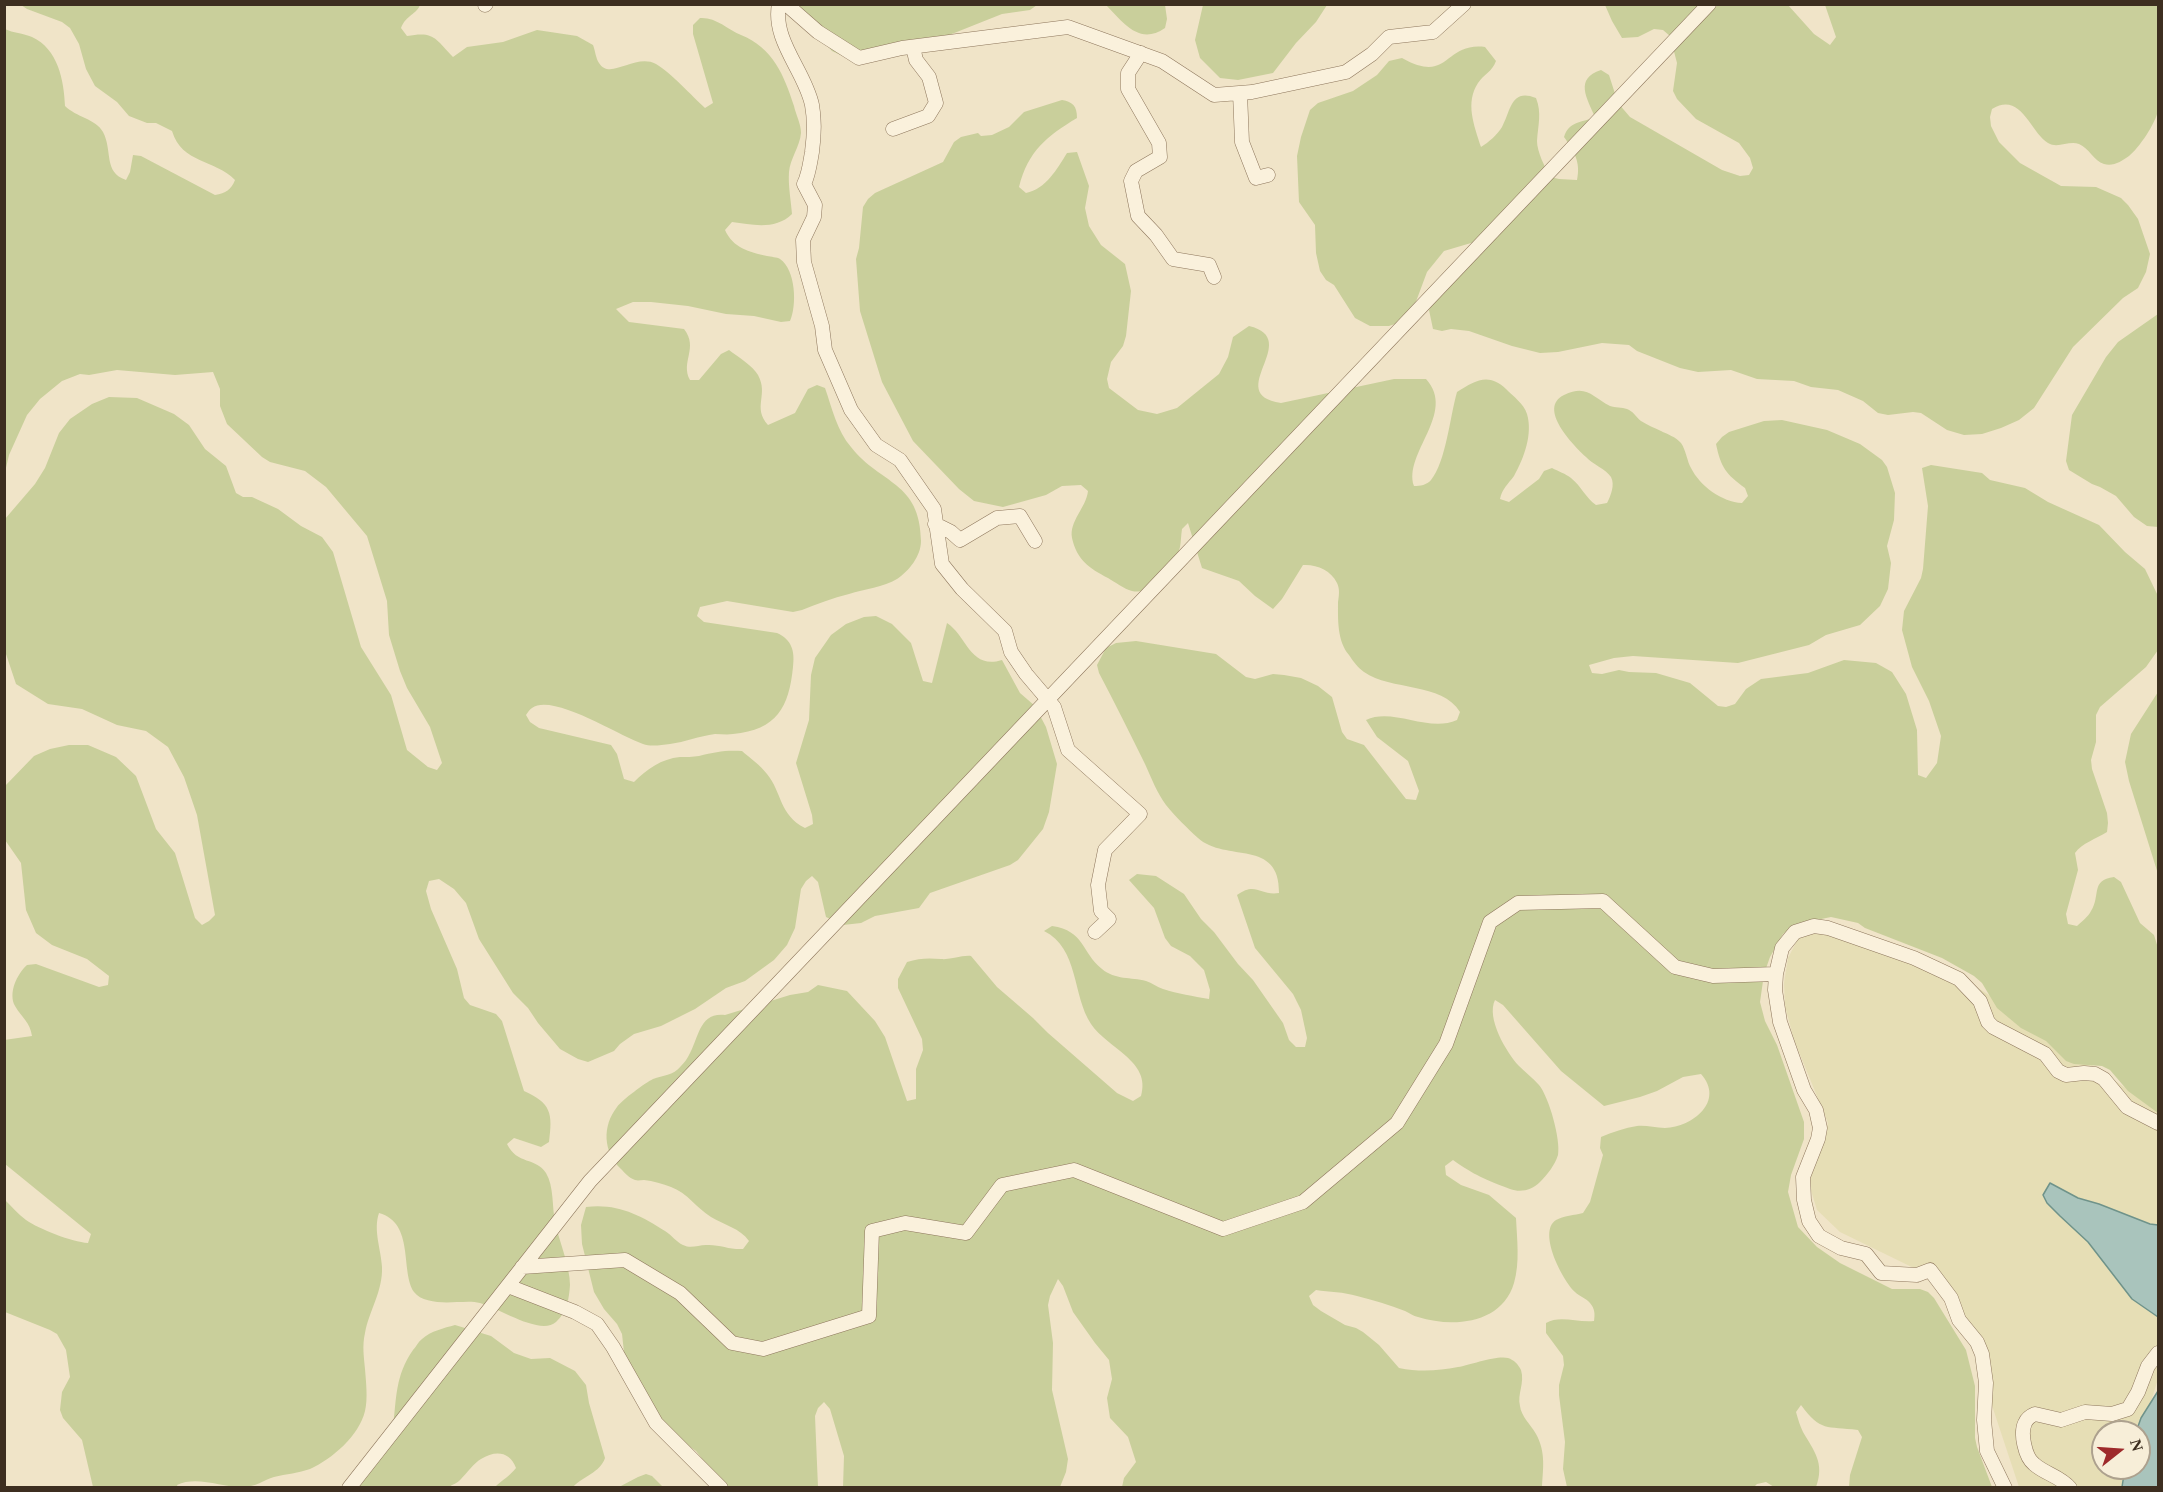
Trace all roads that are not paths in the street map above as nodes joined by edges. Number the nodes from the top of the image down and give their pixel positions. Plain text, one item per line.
1 (779, 4) edge
2 (786, 4) edge
3 (1464, 4) edge
4 (1709, 4) edge
5 (913, 47) junction
6 (1140, 53) junction
7 (1240, 93) junction
8 (893, 129) dead end
9 (1268, 175) dead end
10 (1214, 277) dead end
11 (935, 524) junction
12 (1035, 541) dead end
13 (1048, 700) junction
14 (1095, 932) dead end
15 (1776, 974) junction
16 (2158, 1123) edge
17 (522, 1267) junction
18 (508, 1286) junction
19 (2158, 1353) edge
20 (350, 1488) edge
21 (721, 1488) edge
22 (2005, 1488) edge
23 (2070, 1488) edge

1 - 11 street
2 - 5 street
3 - 7 street
4 - 13 street
5 - 6 street
5 - 8 street
6 - 7 street
6 - 10 street
7 - 9 street
11 - 12 street
11 - 13 street
13 - 14 street
13 - 17 street
15 - 16 street
15 - 17 street
15 - 22 street
17 - 18 street
18 - 20 street
18 - 21 street
19 - 23 street

